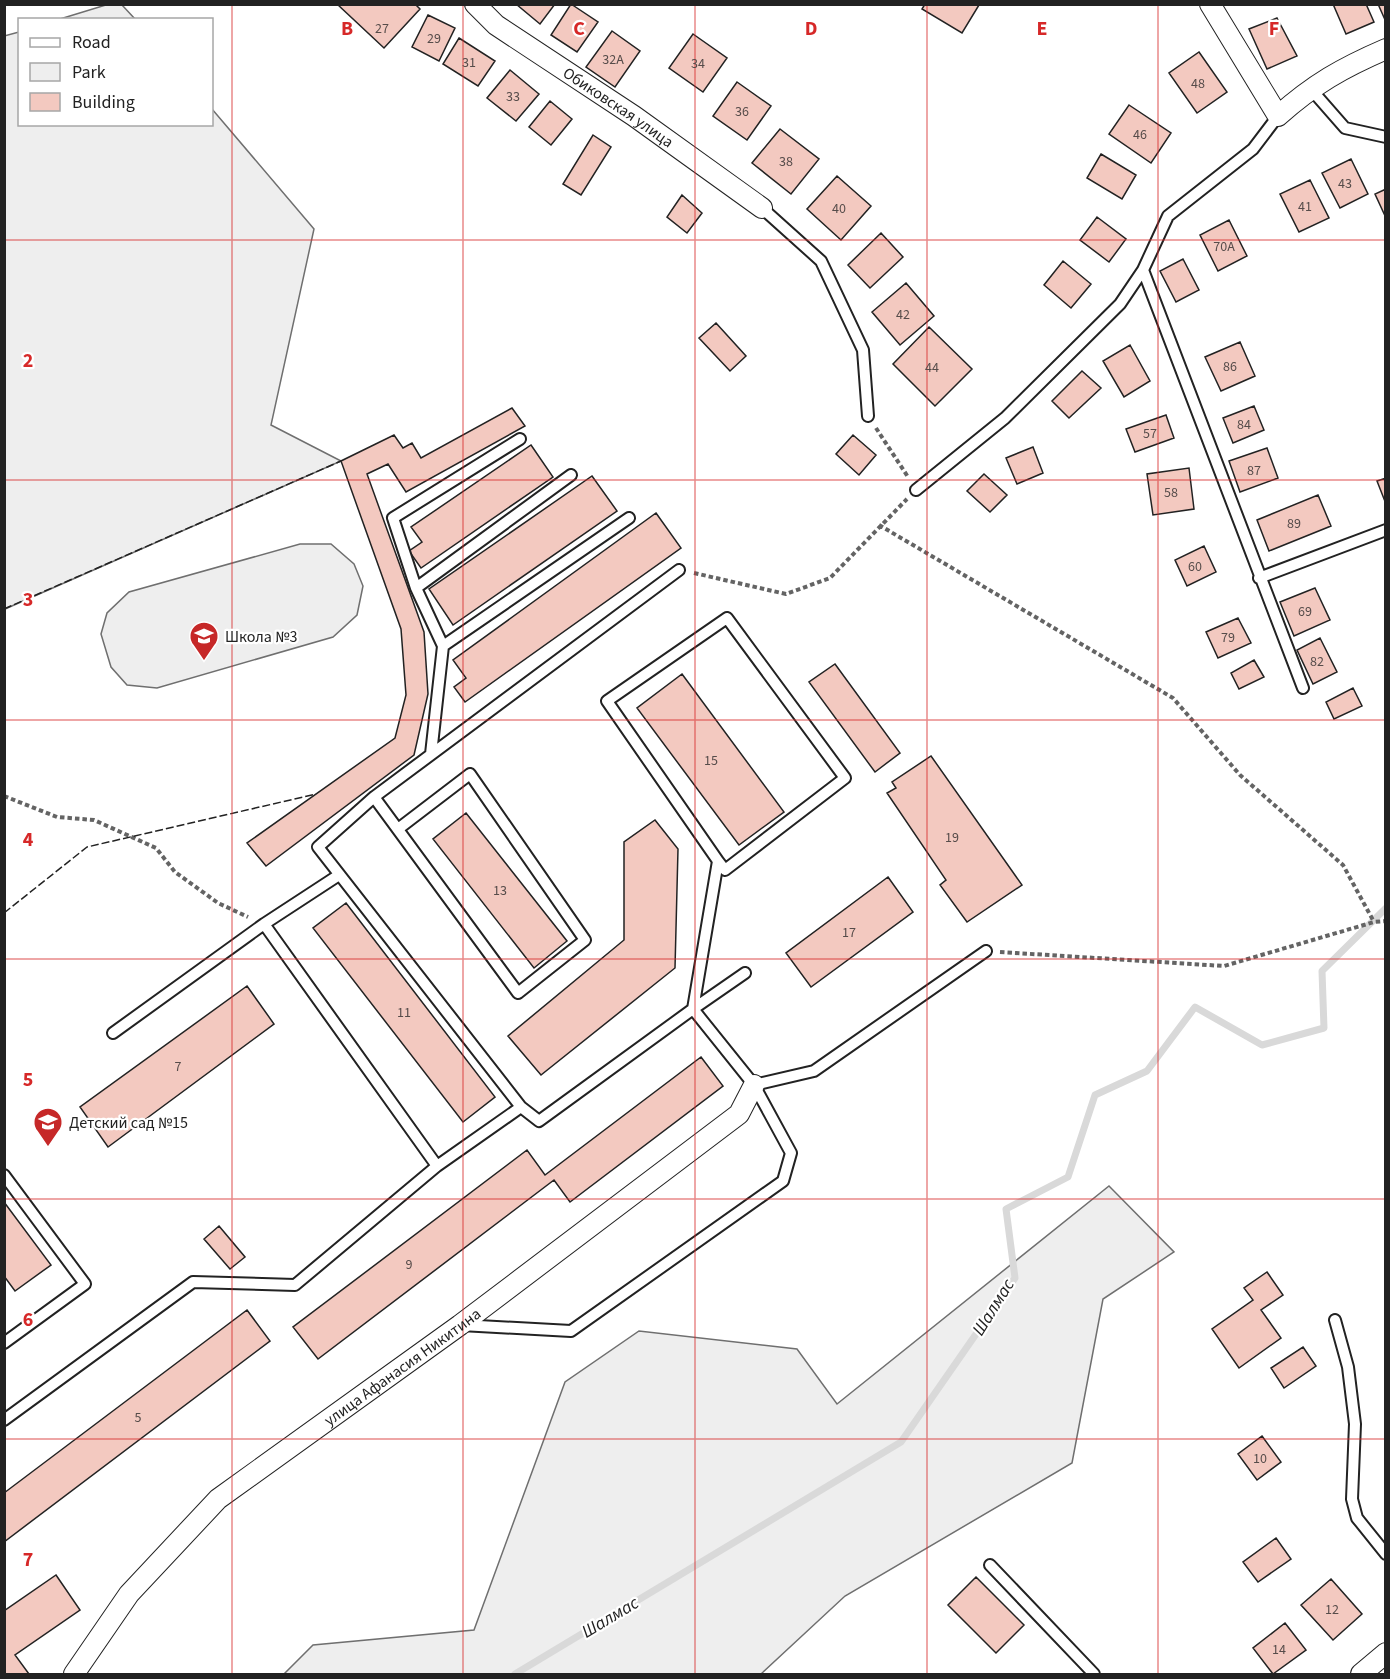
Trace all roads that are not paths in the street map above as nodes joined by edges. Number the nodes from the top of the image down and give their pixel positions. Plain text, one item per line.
1 (475, 4) edge
2 (1210, 4) edge
3 (1386, 49) edge
4 (1310, 88) junction
5 (1278, 116) junction
6 (1386, 137) edge
7 (762, 208) joint
8 (1143, 270) junction
9 (868, 416) road end
10 (520, 439) dead end
11 (571, 475) dead end
12 (916, 490) road end
13 (629, 518) dead end
14 (1386, 530) edge
15 (679, 570) road end
16 (1259, 578) junction
17 (416, 588) junction
18 (443, 646) junction
19 (1303, 688) dead end
20 (431, 754) junction
21 (374, 797) junction
22 (398, 829) junction
23 (718, 861) junction
24 (339, 875) junction
25 (264, 924) junction
26 (986, 951) road end
27 (746, 973) dead end
28 (693, 1009) junction
29 (113, 1033) dead end
30 (754, 1085) junction
31 (521, 1107) junction
32 (437, 1167) junction
33 (4, 1175) edge
34 (1335, 1320) dead end
35 (460, 1325) junction
36 (4, 1343) edge
37 (4, 1420) edge
38 (1386, 1554) edge
39 (990, 1565) dead end
40 (1386, 1653) edge
41 (74, 1674) edge
42 (1094, 1674) edge
43 (1361, 1674) edge

1 - 7 street, Обиковская улица
2 - 5 street
3 - 4 street
4 - 5 street
4 - 6 lane
5 - 8 lane
7 - 9 lane
8 - 12 lane
8 - 16 lane
10 - 17 lane
11 - 17 lane
13 - 18 lane
14 - 16 lane
15 - 20 lane
16 - 19 lane
17 - 18 lane
18 - 20 lane
20 - 21 lane
21 - 22 lane
21 - 24 lane
22 - 22 lane
23 - 23 lane
23 - 28 lane
24 - 25 lane
24 - 31 lane
25 - 29 lane
25 - 32 lane
26 - 30 lane
27 - 28 lane
28 - 30 lane
28 - 31 lane
30 - 35 street, улица Афанасия Никитина
30 - 35 lane
31 - 32 lane
32 - 37 lane
33 - 36 lane
34 - 38 lane
35 - 41 street, улица Афанасия Никитина
39 - 42 lane
40 - 43 street

